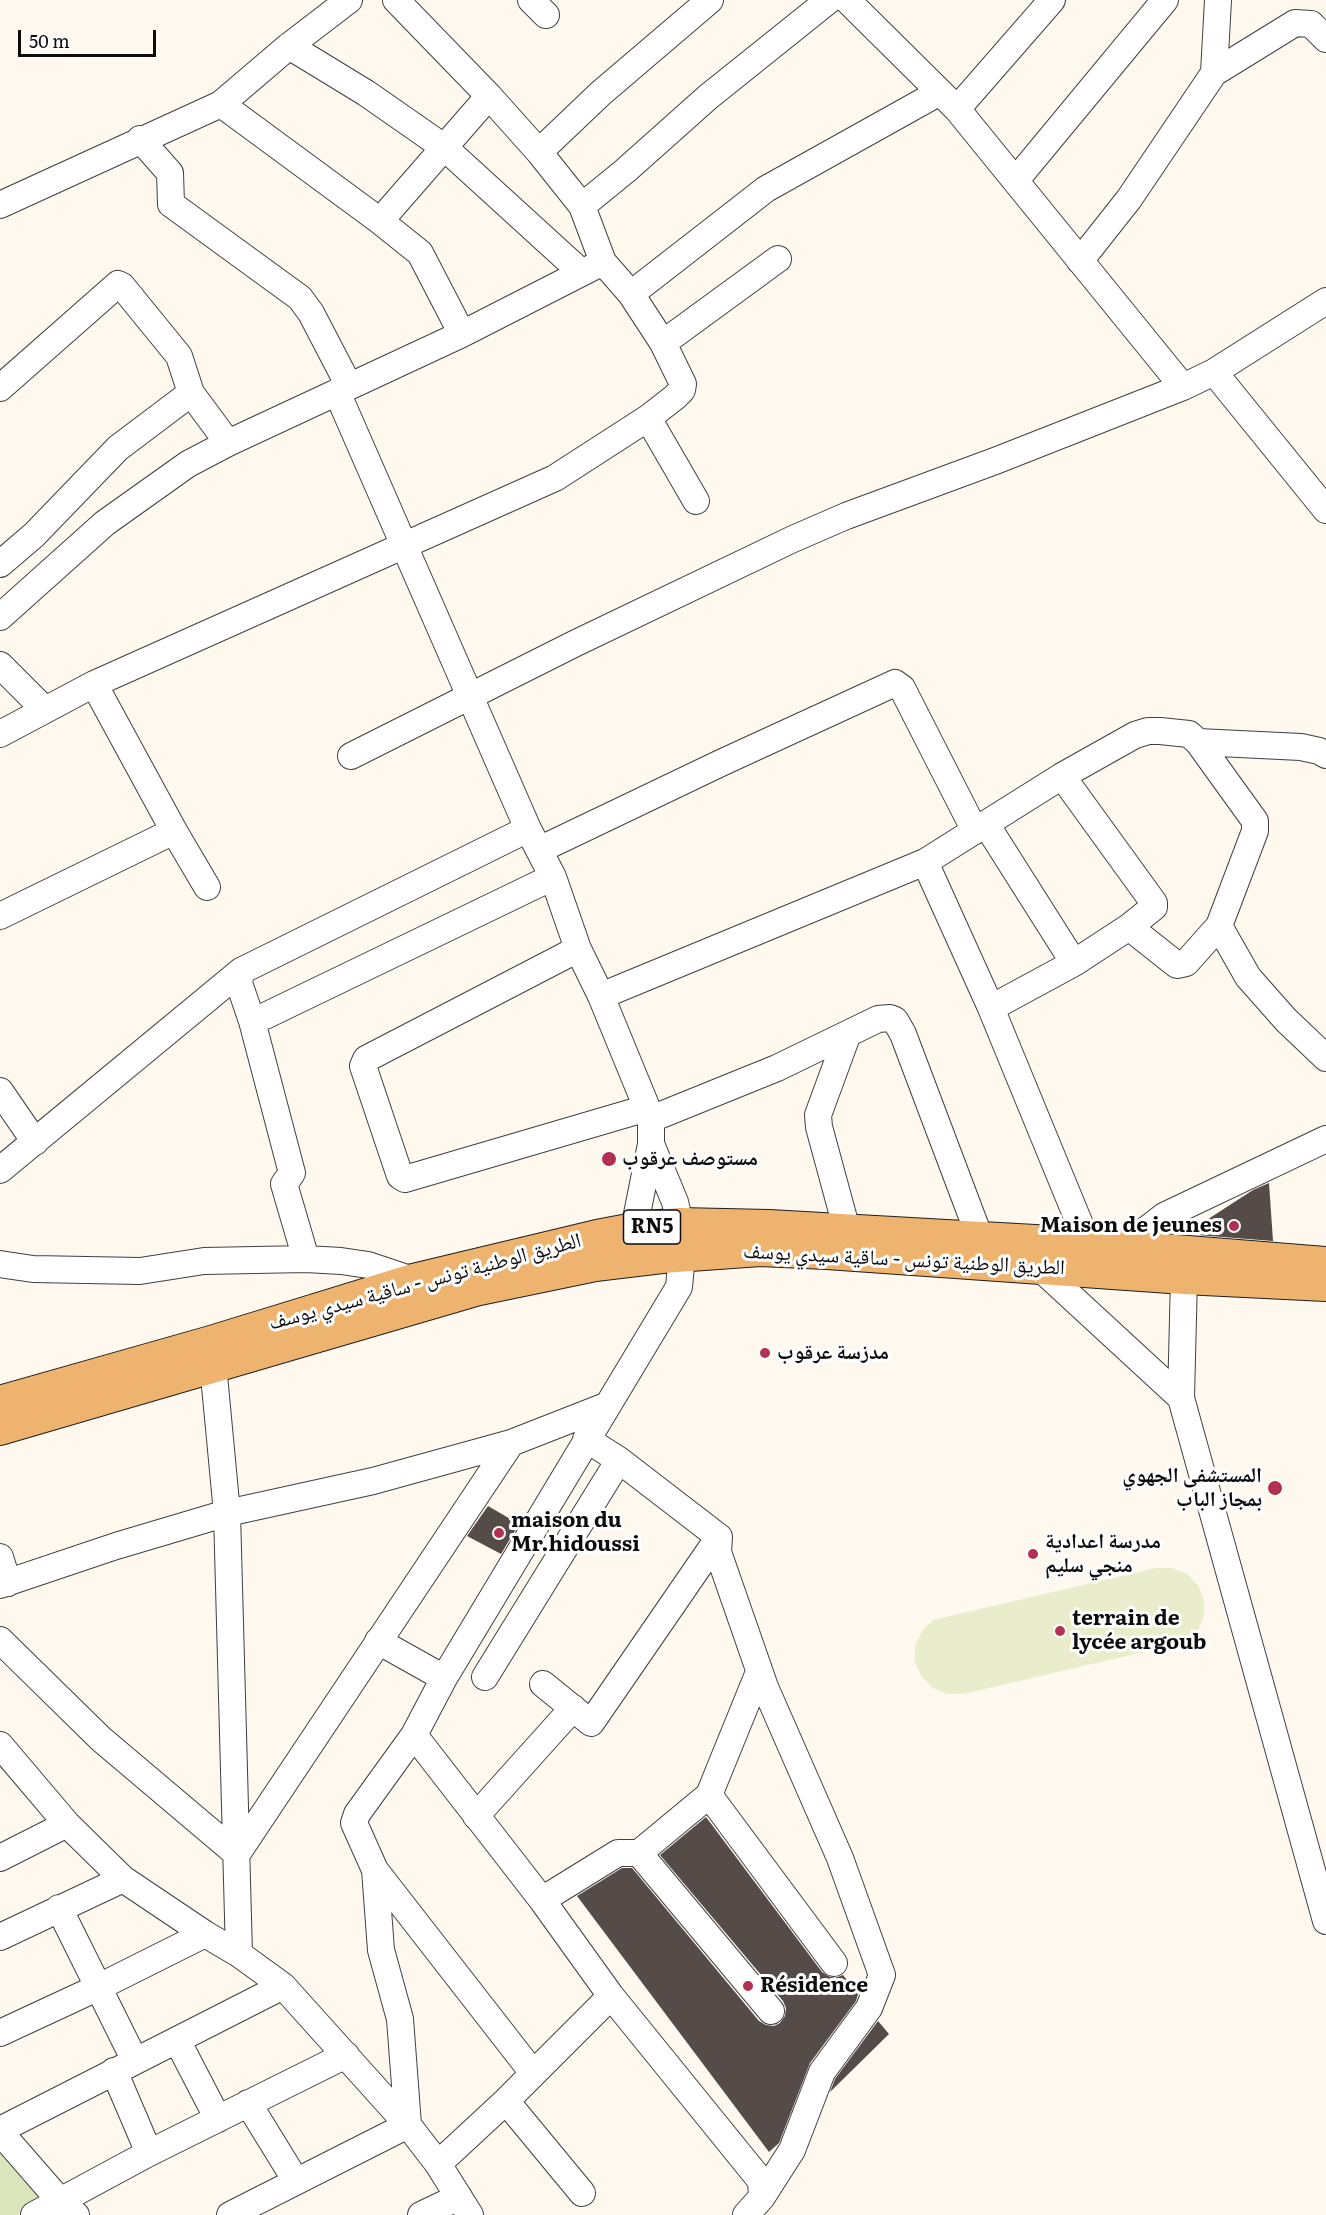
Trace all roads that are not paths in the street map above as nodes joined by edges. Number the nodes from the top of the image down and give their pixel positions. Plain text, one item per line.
1 (349, 0) edge
2 (396, 0) edge
3 (710, 0) edge
4 (829, 0) edge
5 (848, 0) edge
6 (1052, 0) edge
7 (1165, 0) edge
8 (1218, 0) edge
9 (1326, 39) edge
10 (289, 46) junction
11 (1214, 73) junction
12 (489, 96) junction
13 (948, 101) junction
14 (221, 104) junction
15 (140, 139) junction
16 (445, 148) junction
17 (538, 152) junction
18 (1016, 180) junction
19 (0, 205) edge
20 (582, 206) junction
21 (380, 221) junction
22 (778, 259) dead end
23 (1080, 261) junction
24 (592, 267) junction
25 (631, 294) junction
26 (1326, 301) edge
27 (462, 334) junction
28 (663, 343) junction
29 (1214, 372) junction
30 (1183, 387) junction
31 (0, 388) edge
32 (343, 389) junction
33 (191, 393) junction
34 (648, 418) junction
35 (228, 443) junction
36 (696, 501) dead end
37 (1326, 510) edge
38 (402, 545) junction
39 (0, 564) edge
40 (0, 617) edge
41 (0, 665) edge
42 (94, 684) junction
43 (471, 695) junction
44 (45, 710) junction
45 (0, 734) edge
46 (1198, 742) junction
47 (1324, 748) edge
48 (351, 756) dead end
49 (1062, 777) junction
50 (980, 828) junction
51 (174, 831) junction
52 (533, 839) junction
53 (925, 862) junction
54 (553, 877) junction
55 (207, 887) dead end
56 (0, 916) edge
57 (1219, 926) junction
58 (1129, 927) junction
59 (578, 949) junction
60 (1074, 963) junction
61 (241, 971) junction
62 (601, 996) junction
63 (992, 1008) junction
64 (265, 1016) dead end
65 (847, 1036) junction
66 (1326, 1058) edge
67 (0, 1091) edge
68 (649, 1124) junction
69 (1326, 1139) edge
70 (35, 1142) junction
71 (0, 1170) edge
72 (680, 1224) junction
73 (634, 1228) junction
74 (843, 1231) junction
75 (980, 1238) junction
76 (1088, 1244) junction
77 (884, 1245) junction
78 (1124, 1247) junction
79 (682, 1255) junction
80 (306, 1259) junction
81 (1326, 1263) edge
82 (0, 1264) edge
83 (1041, 1268) junction
84 (1184, 1278) junction
85 (413, 1280) junction
86 (1326, 1285) edge
87 (213, 1365) junction
88 (1181, 1398) junction
89 (0, 1402) edge
90 (608, 1405) junction
91 (0, 1428) edge
92 (586, 1439) junction
93 (511, 1443) junction
94 (619, 1460) junction
95 (227, 1513) junction
96 (719, 1537) junction
97 (0, 1557) edge
98 (4, 1584) edge
99 (0, 1640) edge
100 (378, 1641) junction
101 (759, 1672) junction
102 (485, 1677) dead end
103 (444, 1678) junction
104 (543, 1684) dead end
105 (573, 1708) junction
106 (414, 1735) junction
107 (2, 1752) edge
108 (709, 1796) junction
109 (476, 1816) junction
110 (67, 1824) junction
111 (639, 1853) junction
112 (237, 1854) junction
113 (0, 1858) edge
114 (375, 1870) junction
115 (123, 1879) junction
116 (542, 1900) junction
117 (59, 1908) junction
118 (1326, 1921) edge
119 (205, 1934) junction
120 (0, 1937) edge
121 (239, 1954) junction
122 (834, 1963) dead end
123 (283, 1986) junction
124 (99, 1987) junction
125 (611, 1996) junction
126 (771, 2011) dead end
127 (0, 2033) edge
128 (177, 2040) junction
129 (346, 2055) junction
130 (124, 2066) junction
131 (533, 2073) junction
132 (506, 2101) junction
133 (248, 2103) junction
134 (218, 2118) junction
135 (408, 2125) junction
136 (0, 2131) edge
137 (149, 2153) junction
138 (438, 2164) junction
139 (296, 2181) junction
140 (582, 2193) dead end
141 (464, 2206) edge
142 (754, 2206) edge
143 (68, 2208) edge
144 (33, 2215) edge
145 (230, 2215) edge
146 (421, 2215) edge

1 - 10 street
2 - 12 street
3 - 17 street
4 - 20 street
5 - 13 street
6 - 13 street
7 - 18 street
8 - 11 street
9 - 11 street
10 - 14 street
10 - 16 street
11 - 23 street
12 - 16 street
12 - 17 street
13 - 18 street
13 - 25 street
14 - 15 street
14 - 21 street
15 - 19 street
15 - 32 street
16 - 21 street
16 - 24 street
17 - 20 street
18 - 23 street
20 - 24 street
21 - 27 street
22 - 28 street
23 - 30 street
24 - 25 street
24 - 27 street
25 - 28 street
26 - 29 street
27 - 32 street
28 - 34 street
29 - 30 street
29 - 37 street
30 - 43 street
31 - 33 street
32 - 35 street
32 - 38 street
33 - 35 street
33 - 39 street
34 - 36 street
34 - 38 street
35 - 40 street
38 - 42 street
38 - 43 street
41 - 44 street
42 - 44 street
42 - 51 street
43 - 48 street
43 - 52 street
44 - 45 street
46 - 47 street
46 - 49 street
46 - 57 street
49 - 50 street
49 - 58 street
50 - 52 street
50 - 53 street
50 - 60 street
51 - 55 street
51 - 56 street
52 - 54 street
52 - 61 street
53 - 62 street
53 - 63 street
54 - 59 street
54 - 64 street
57 - 58 street
57 - 66 street
58 - 60 street
59 - 62 street
59 - 68 street
60 - 63 street
61 - 70 street
61 - 80 street
62 - 68 street
63 - 76 street
65 - 68 street
65 - 74 street
65 - 75 street
67 - 70 street
68 - 72 street
68 - 73 street
69 - 78 street
70 - 71 street
72 - 73 main road, الطريق الوطنية تونس - ساقية سيدي يوسف / RN5
72 - 74 main road, الطريق الوطنية تونس - ساقية سيدي يوسف / RN5
73 - 85 main road, الطريق الوطنية تونس - ساقية سيدي يوسف / RN5
74 - 77 main road, الطريق الوطنية تونس - ساقية سيدي يوسف / RN5
75 - 76 main road, الطريق الوطنية تونس - ساقية سيدي يوسف / RN5
75 - 77 main road, الطريق الوطنية تونس - ساقية سيدي يوسف / RN5
76 - 78 main road, الطريق الوطنية تونس - ساقية سيدي يوسف / RN5
77 - 79 main road, الطريق الوطنية تونس - ساقية سيدي يوسف / RN5
77 - 83 main road, الطريق الوطنية تونس - ساقية سيدي يوسف / RN5
78 - 81 main road, الطريق الوطنية تونس - ساقية سيدي يوسف / RN5
79 - 87 main road, الطريق الوطنية تونس - ساقية سيدي يوسف / RN5
79 - 90 street
80 - 82 street
80 - 85 street
83 - 84 main road, الطريق الوطنية تونس - ساقية سيدي يوسف / RN5
83 - 88 street
84 - 86 main road, الطريق الوطنية تونس - ساقية سيدي يوسف / RN5
84 - 88 street
85 - 89 main road, الطريق الوطنية تونس - ساقية سيدي يوسف / RN5
87 - 91 main road, الطريق الوطنية تونس - ساقية سيدي يوسف / RN5
87 - 95 street
88 - 118 street
90 - 92 street
90 - 93 street
92 - 94 street
92 - 103 street
93 - 95 street
93 - 100 street
94 - 96 street
94 - 102 street
95 - 98 street
95 - 112 street
96 - 101 street
96 - 105 street
97 - 98 street
99 - 112 street
100 - 103 street
100 - 112 street
101 - 108 street
101 - 142 street
103 - 106 street
104 - 105 street
105 - 109 street
106 - 109 street
106 - 114 street
107 - 110 street
108 - 111 street
108 - 122 street
109 - 116 street
110 - 113 street
110 - 115 street
111 - 116 street
111 - 126 street
112 - 121 street
114 - 131 street
114 - 135 street
115 - 117 street
115 - 119 street
116 - 125 street
117 - 120 street
117 - 124 street
119 - 121 street
119 - 124 street
121 - 123 street
123 - 128 street
123 - 129 street
124 - 127 street
124 - 130 street
125 - 131 street
125 - 142 street
128 - 130 street
128 - 134 street
129 - 133 street
129 - 135 street
130 - 136 street
130 - 137 street
131 - 132 street
132 - 138 street
132 - 140 street
133 - 134 street
133 - 139 street
134 - 137 street
135 - 138 street
135 - 139 street
136 - 143 street
137 - 143 street
138 - 141 street
139 - 145 street
141 - 146 street
143 - 144 street

